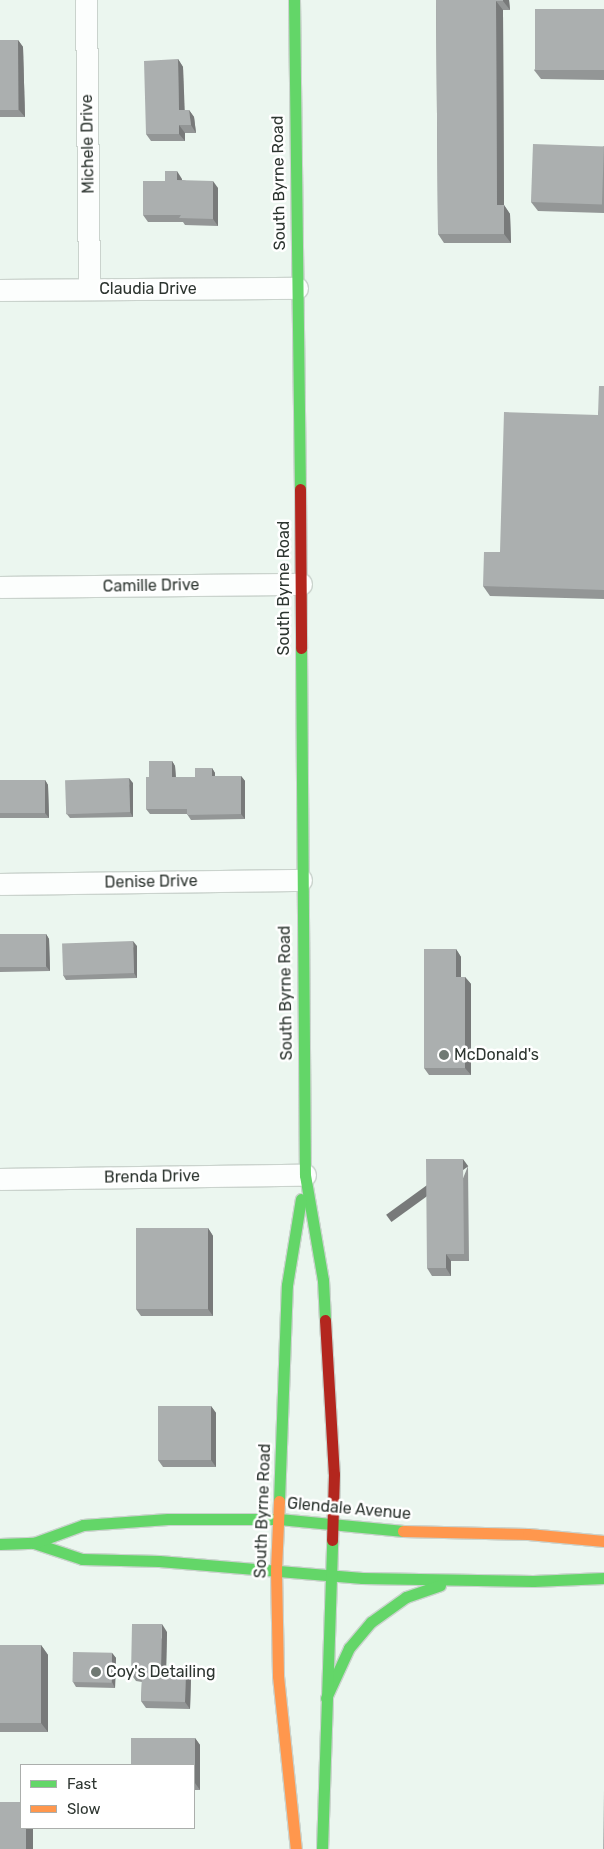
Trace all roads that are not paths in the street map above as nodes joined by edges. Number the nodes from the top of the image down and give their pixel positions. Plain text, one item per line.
1 (86, 0) edge
2 (294, 0) edge
3 (297, 288) junction
4 (89, 289) junction
5 (0, 290) edge
6 (301, 584) junction
7 (0, 587) edge
8 (301, 880) junction
9 (0, 884) edge
10 (305, 1175) junction
11 (0, 1179) edge
12 (279, 1519) junction
13 (332, 1522) junction
14 (604, 1541) edge
15 (34, 1543) junction
16 (0, 1544) edge
17 (276, 1570) junction
18 (329, 1575) junction
19 (604, 1578) edge
20 (458, 1579) junction
21 (326, 1698) junction
22 (296, 1849) edge
23 (322, 1849) edge

1 - 4 street, Michele Drive
2 - 3 main road, South Byrne Road
3 - 4 street, Claudia Drive
3 - 6 main road, South Byrne Road
4 - 5 street, Claudia Drive
6 - 7 street, Camille Drive
6 - 8 main road, South Byrne Road
8 - 9 street, Denise Drive
8 - 10 main road, South Byrne Road
10 - 11 street, Brenda Drive
10 - 12 main road, South Byrne Road
10 - 13 main road, South Byrne Road
12 - 13 main road, Glendale Avenue
12 - 15 main road, Glendale Avenue
12 - 17 main road, South Byrne Road
13 - 14 main road, Glendale Avenue
13 - 18 main road, South Byrne Road
15 - 16 main road, Glendale Avenue
15 - 17 main road, Glendale Avenue
17 - 18 main road, Glendale Avenue
17 - 22 main road, South Byrne Road
18 - 20 main road, Glendale Avenue
18 - 21 main road, South Byrne Road
19 - 20 main road, Glendale Avenue
20 - 21 main road
21 - 23 main road, South Byrne Road

